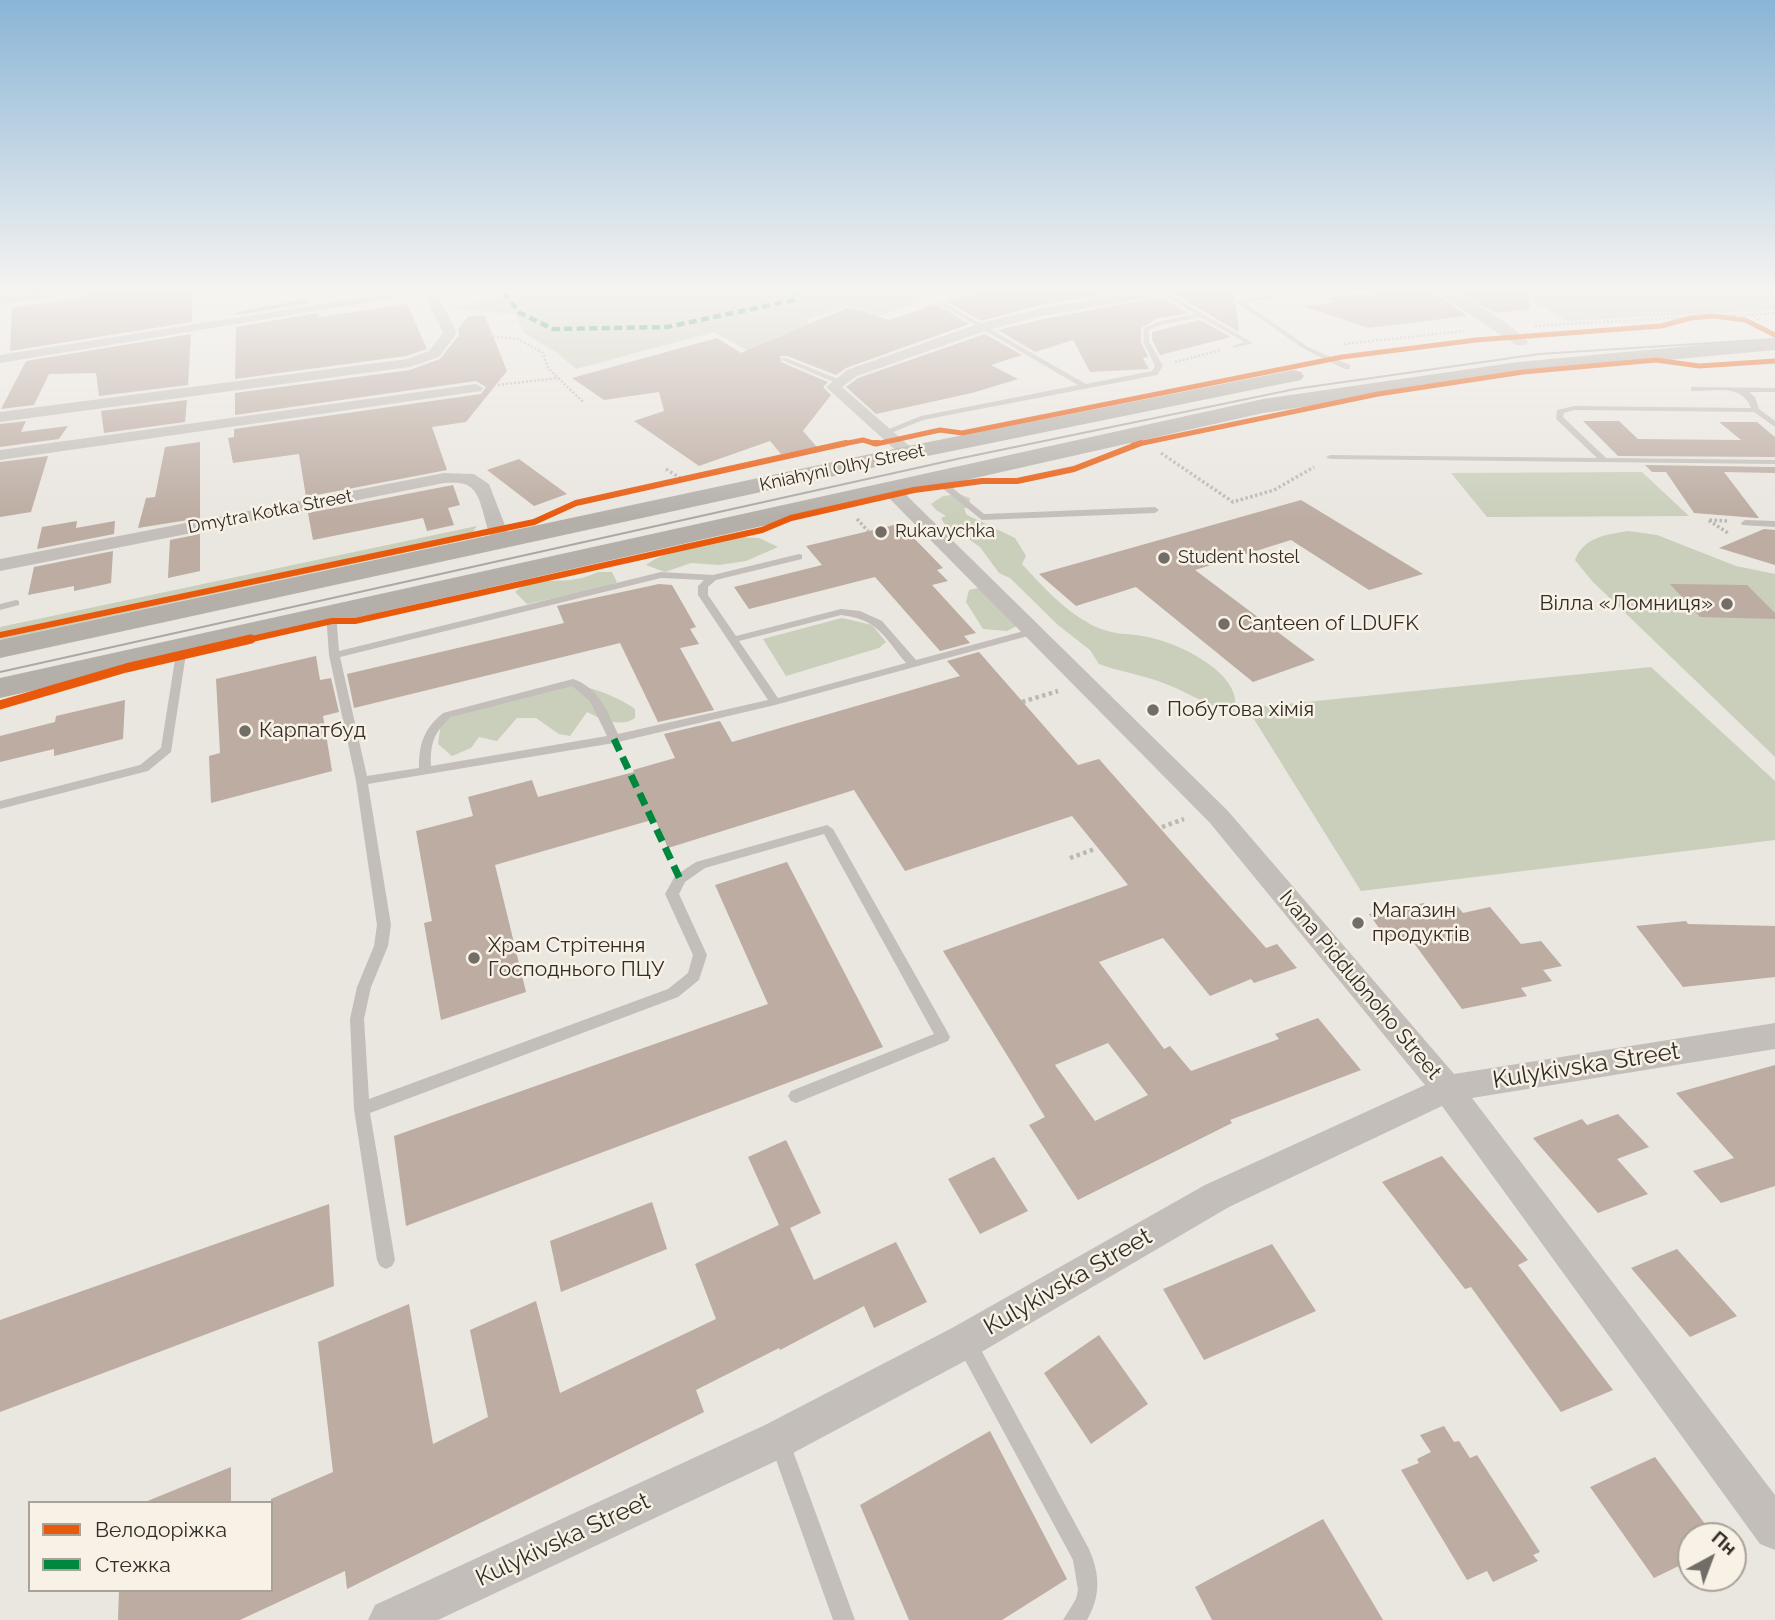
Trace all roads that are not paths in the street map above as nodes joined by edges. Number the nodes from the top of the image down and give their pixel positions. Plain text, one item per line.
1 (366, 368) edge
2 (806, 368) edge
3 (867, 368) edge
4 (1053, 368) edge
5 (1158, 368) edge
6 (1344, 368) edge
7 (1509, 368) edge
8 (839, 381) junction
9 (1084, 386) junction
10 (476, 388) road end
11 (1694, 389) dead end
12 (1741, 390) junction
13 (1775, 390) edge
14 (1756, 410) junction
15 (0, 417) edge
16 (1775, 425) edge
17 (883, 433) junction
18 (908, 453) junction
19 (0, 456) edge
20 (1330, 457) road end
21 (1602, 459) junction
22 (1775, 462) edge
23 (934, 477) junction
24 (889, 488) junction
25 (1155, 510) dead end
26 (1745, 523) dead end
27 (1775, 524) edge
28 (502, 541) junction
29 (799, 558) dead end
30 (0, 565) edge
31 (368, 569) junction
32 (713, 578) junction
33 (16, 603) dead end
34 (376, 603) junction
35 (0, 607) edge
36 (331, 614) junction
37 (1035, 631) junction
38 (735, 639) junction
39 (182, 647) junction
40 (0, 649) edge
41 (334, 655) junction
42 (913, 664) junction
43 (0, 688) edge
44 (775, 702) junction
45 (614, 739) junction
46 (425, 770) junction
47 (362, 781) junction
48 (0, 805) edge
49 (1775, 1036) edge
50 (1447, 1089) junction
51 (796, 1096) dead end
52 (362, 1109) junction
53 (386, 1260) dead end
54 (965, 1341) junction
55 (779, 1439) junction
56 (1775, 1529) edge
57 (390, 1620) edge
58 (844, 1620) edge
59 (1074, 1620) edge

1 - 15 street
2 - 8 lane
3 - 8 street
4 - 9 lane
5 - 9 lane
6 - 18 main road, Kniahyni Olhy Street
7 - 23 main road, Kniahyni Olhy Street
8 - 17 street
9 - 17 lane
10 - 19 street
11 - 12 lane
12 - 13 lane
12 - 14 lane
14 - 16 lane
14 - 21 lane
17 - 18 street
18 - 28 main road, Kniahyni Olhy Street
20 - 21 lane
21 - 22 lane
23 - 24 main road, Kniahyni Olhy Street
23 - 25 lane
24 - 34 main road, Kniahyni Olhy Street
24 - 37 street, Ivana Piddubnoho Street
26 - 27 lane
28 - 30 street, Dmytra Kotka Street
28 - 31 main road, Kniahyni Olhy Street
29 - 32 lane
31 - 34 main road
31 - 40 main road, Kniahyni Olhy Street
32 - 38 lane
32 - 41 lane
33 - 35 lane
34 - 36 main road, Kniahyni Olhy Street
36 - 39 main road, Kniahyni Olhy Street
36 - 41 lane
37 - 42 lane
37 - 50 street, Ivana Piddubnoho Street
38 - 42 lane
38 - 44 lane
39 - 43 main road, Kniahyni Olhy Street
39 - 48 lane
41 - 47 lane
42 - 44 lane
44 - 45 lane
45 - 46 lane
45 - 46 lane
46 - 47 lane
47 - 52 lane
49 - 50 street, Kulykivska Street
50 - 54 street, Kulykivska Street
50 - 56 street, Ivana Piddubnoho Street
51 - 52 lane
52 - 53 lane
54 - 55 street, Kulykivska Street
54 - 59 lane
55 - 57 street, Kulykivska Street
55 - 58 lane

